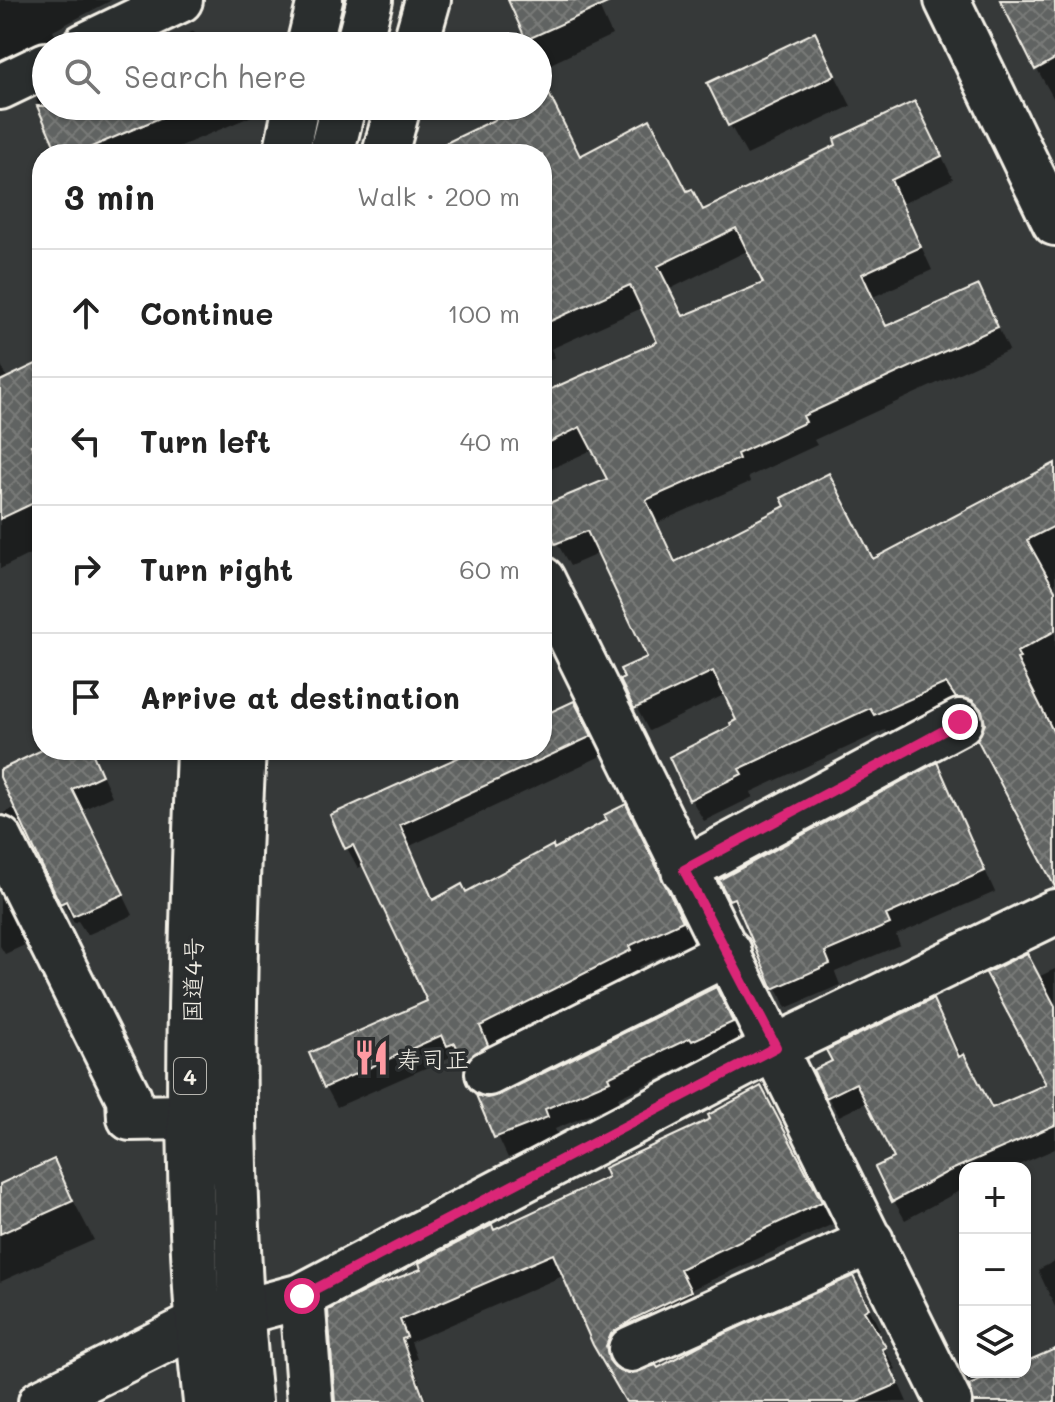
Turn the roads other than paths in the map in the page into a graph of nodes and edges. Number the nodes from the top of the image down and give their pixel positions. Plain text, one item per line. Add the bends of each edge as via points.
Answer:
1 (180, 0) edge
2 (320, 0) edge
3 (370, 0) edge
4 (428, 0) edge
5 (947, 0) edge
6 (113, 32) edge
7 (312, 32) edge
8 (362, 32) edge
9 (419, 32) edge
10 (32, 72) edge
11 (0, 87) edge
12 (293, 120) edge
13 (340, 120) edge
14 (394, 120) edge
15 (288, 144) edge
16 (334, 144) edge
17 (388, 144) edge
18 (1055, 223) edge
19 (552, 599) edge
20 (960, 722) dead end
21 (199, 760) edge
22 (242, 760) edge
23 (0, 839) edge
24 (684, 870) junction
25 (1055, 912) edge
26 (729, 952) junction
27 (776, 1047) junction
28 (488, 1073) dead end
29 (189, 1117) junction
30 (871, 1241) junction
31 (302, 1296) junction
32 (240, 1313) junction
33 (197, 1324) junction
34 (631, 1349) dead end
35 (41, 1402) edge
36 (206, 1402) edge
37 (249, 1402) edge
38 (310, 1402) edge
39 (949, 1402) edge

1 - 6 main road
2 - 7 main road
3 - 8 main road
4 - 9 main road
5 - 18 main road
10 - 11 main road
12 - 15 main road
13 - 16 main road
14 - 17 main road
19 - 24 main road
20 - 24 main road
21 - 29 main road, 国道4号 / 4
22 - 32 main road, 国道4号 / 4 via 234,1121
23 - 29 main road via 129,1098 130,1118
24 - 26 main road
25 - 27 main road
26 - 27 main road
26 - 28 main road
27 - 30 main road
27 - 31 main road
29 - 33 main road, 国道4号 / 4
30 - 34 main road
30 - 39 main road
31 - 32 main road
31 - 38 main road
32 - 33 main road
32 - 37 main road, 国道4号 / 4
33 - 35 main road
33 - 36 main road, 国道4号 / 4

